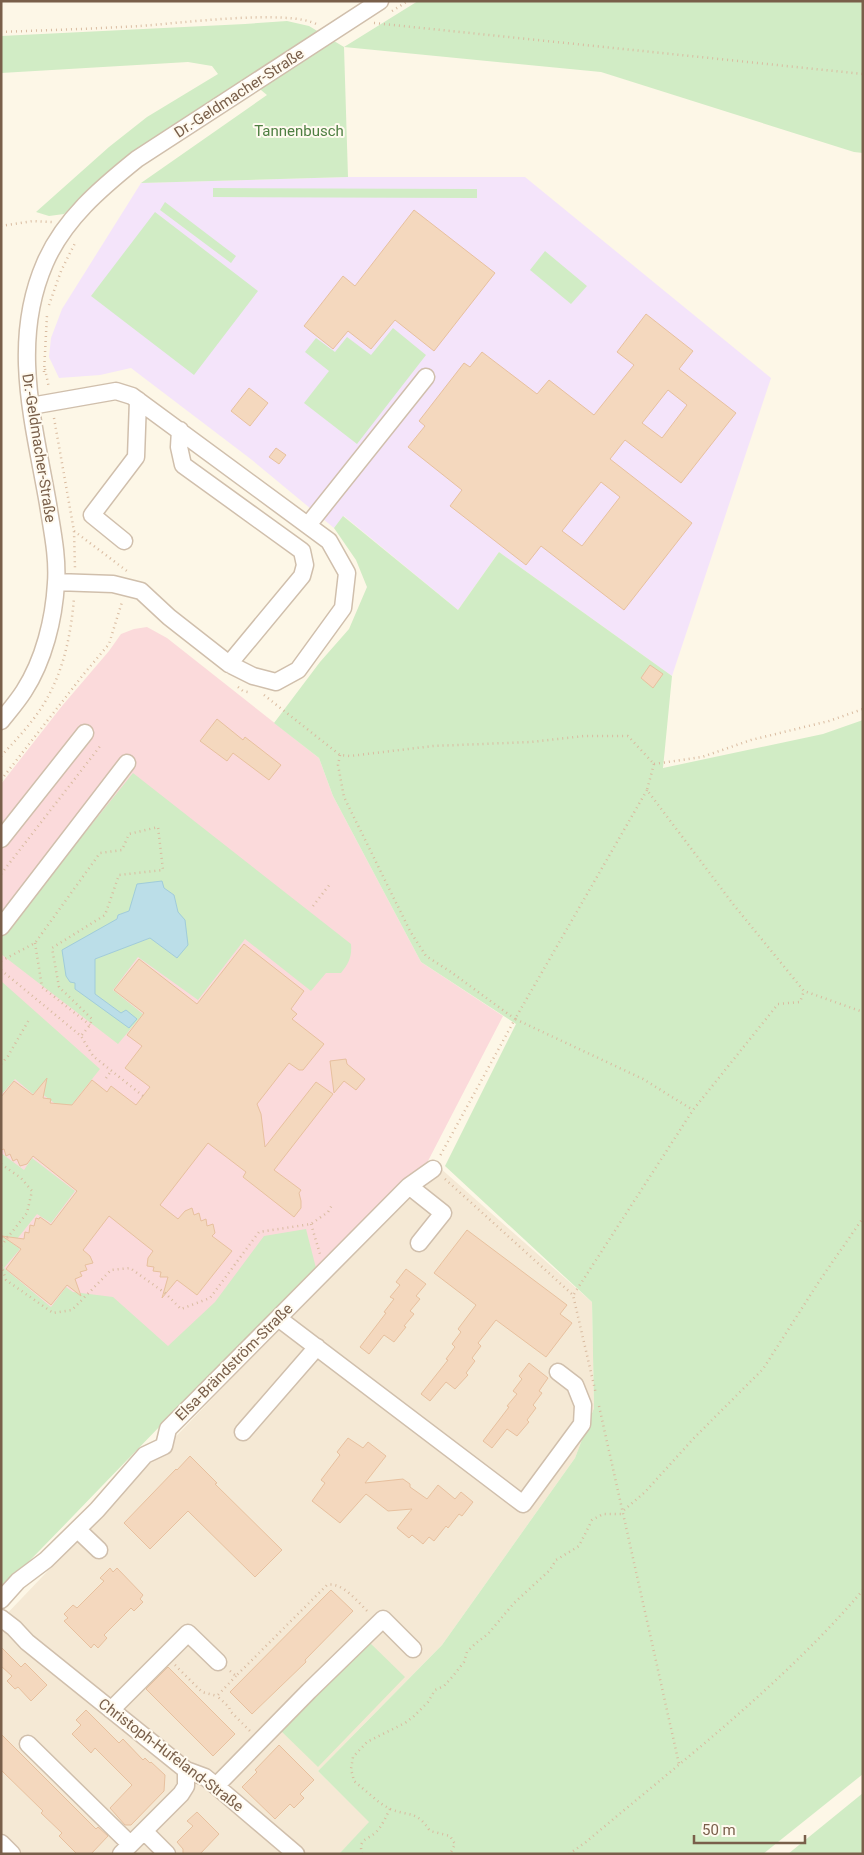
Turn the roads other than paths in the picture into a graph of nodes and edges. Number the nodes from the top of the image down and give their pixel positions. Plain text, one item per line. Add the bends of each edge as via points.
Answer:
1 (384, 8) edge
2 (426, 377) dead end
3 (138, 400) junction
4 (31, 406) junction
5 (180, 430) junction
6 (308, 525) junction
7 (124, 541) dead end
8 (56, 582) junction
9 (229, 664) junction
10 (1, 721) edge
11 (86, 733) dead end
12 (127, 763) dead end
13 (1, 839) edge
14 (1, 927) edge
15 (433, 1169) road end
16 (409, 1186) junction
17 (419, 1243) dead end
18 (278, 1318) junction
19 (317, 1348) junction
20 (558, 1372) dead end
21 (243, 1432) dead end
22 (78, 1530) junction
23 (99, 1550) dead end
24 (1, 1600) edge
25 (1, 1618) edge
26 (413, 1649) dead end
27 (218, 1662) road end
28 (111, 1710) junction
29 (28, 1744) dead end
30 (186, 1770) junction
31 (216, 1786) junction
32 (144, 1831) junction
33 (1, 1843) edge
34 (126, 1849) edge
35 (12, 1854) edge
36 (167, 1854) edge
37 (296, 1854) edge

1 - 4 street, Dr.-Geldmacher-Straße via 331,34 137,159 100,189 69,223 45,262 32,299 26,332 26,371
2 - 6 street
3 - 4 street via 116,391
3 - 5 street
3 - 7 street via 136,457 92,515
4 - 8 street, Dr.-Geldmacher-Straße via 54,541
5 - 6 street
5 - 9 street via 183,465 302,552 305,565 302,576
6 - 9 street via 329,541 347,573 342,608 298,670 276,682 252,676
8 - 9 street via 113,584 141,591
8 - 10 street, Dr.-Geldmacher-Straße via 51,624 40,658 25,690
11 - 13 street
12 - 14 street
15 - 16 street, Elsa-Brändström-Straße
16 - 17 street via 443,1213
16 - 18 street, Elsa-Brändström-Straße
18 - 19 street
18 - 22 street, Elsa-Brändström-Straße via 168,1428 164,1446 145,1455
19 - 20 street via 524,1504 582,1424 583,1405 574,1385
19 - 21 street
22 - 23 street
22 - 24 street, Elsa-Brändström-Straße via 18,1581
25 - 28 street, Christoph-Hufeland-Straße
26 - 31 street via 383,1619
27 - 28 street via 188,1633
28 - 30 street, Christoph-Hufeland-Straße
29 - 34 street
30 - 31 street, Christoph-Hufeland-Straße
30 - 32 street via 186,1786 181,1794
31 - 37 street, Christoph-Hufeland-Straße
32 - 34 street
32 - 36 street
33 - 35 street

